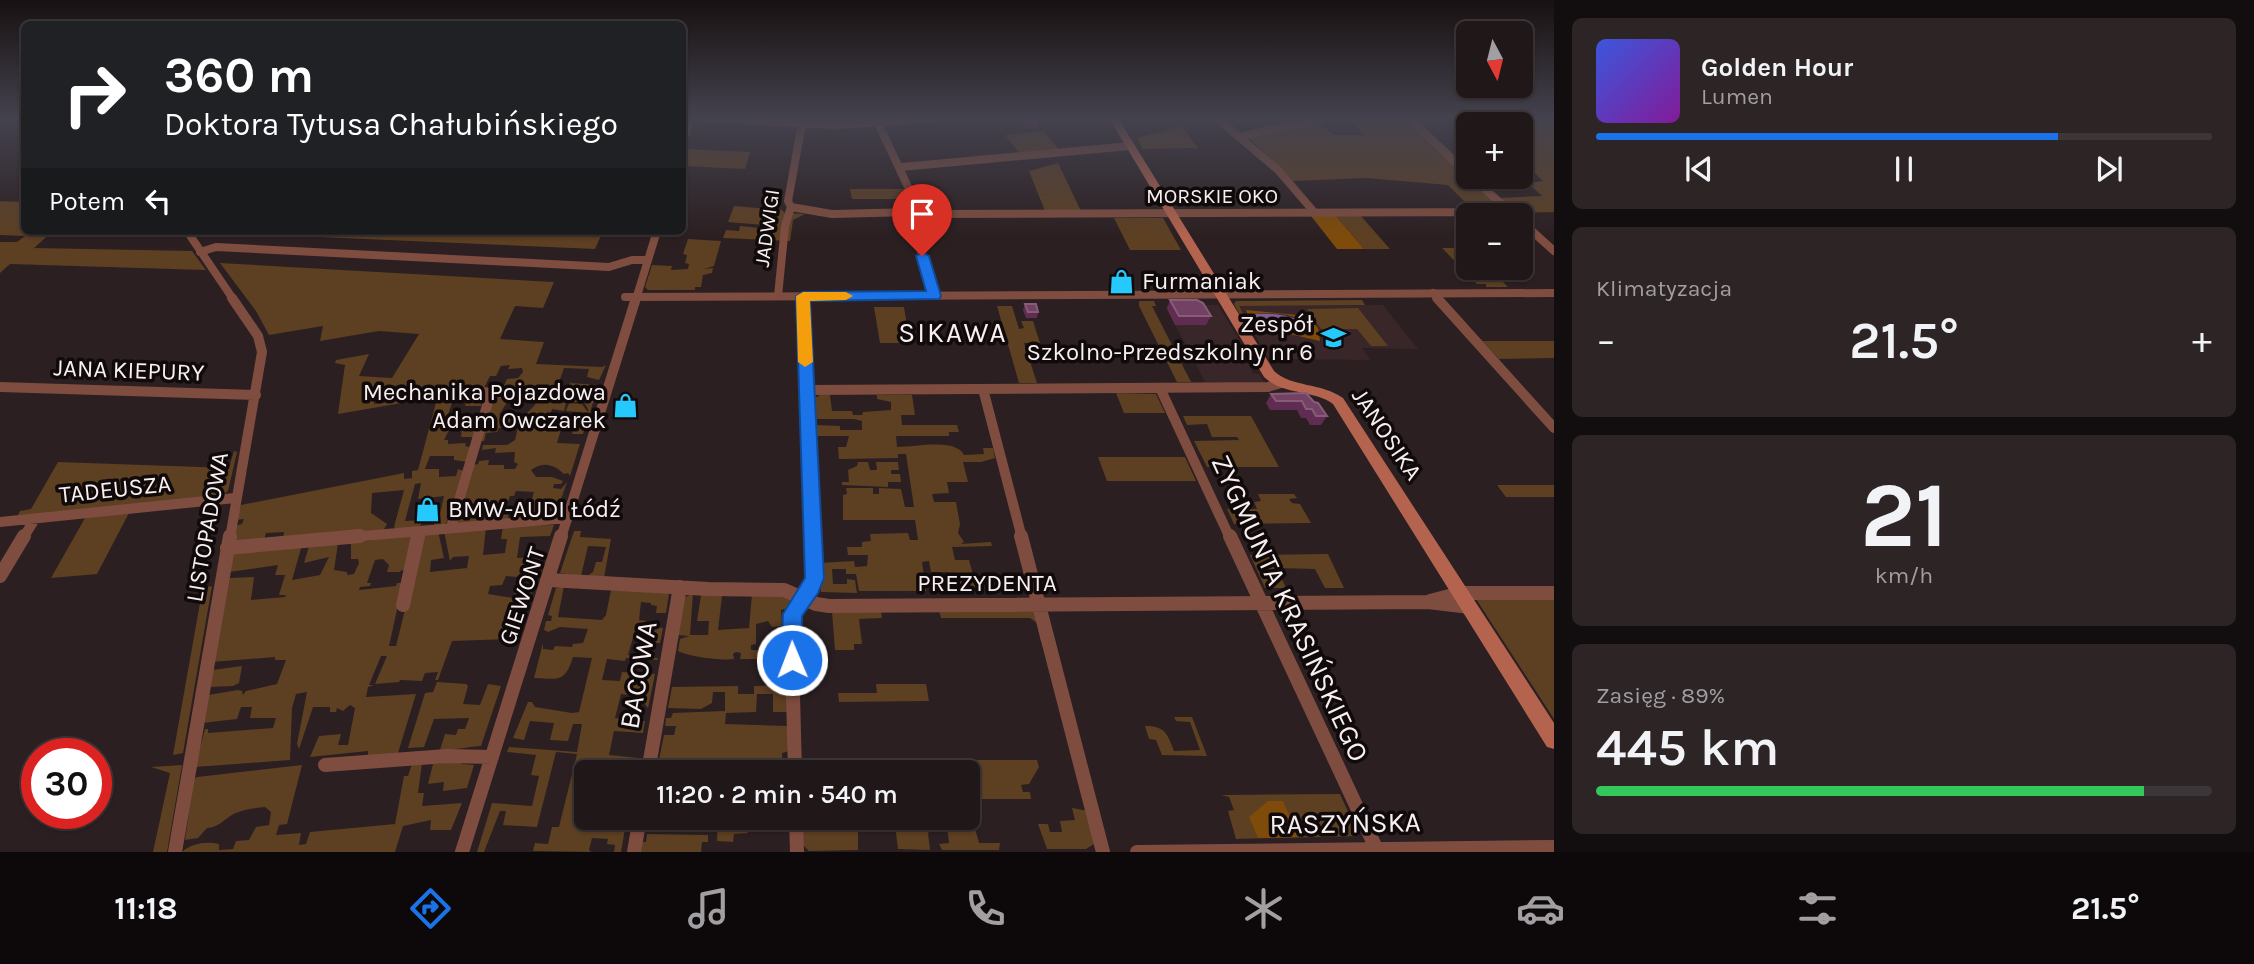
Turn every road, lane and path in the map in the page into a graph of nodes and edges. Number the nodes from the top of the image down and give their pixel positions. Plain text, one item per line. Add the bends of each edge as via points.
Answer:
1 (796, 158) edge
2 (897, 158) edge
3 (1002, 158) edge
4 (1137, 158) edge
5 (1264, 158) edge
6 (901, 167) junction
7 (1485, 189) edge
8 (1500, 203) edge
9 (791, 207) junction
10 (914, 213) junction
11 (1171, 213) junction
12 (1315, 213) junction
13 (1456, 214) edge
14 (1533, 232) edge
15 (189, 235) edge
16 (656, 235) edge
17 (1554, 251) edge
18 (200, 252) junction
19 (648, 260) junction
20 (1433, 293) junction
21 (1554, 293) edge
22 (1220, 295) junction
23 (778, 296) junction
24 (803, 296) junction
25 (934, 296) junction
26 (631, 297) junction
27 (1281, 383) junction
28 (0, 387) edge
29 (1160, 388) junction
30 (983, 389) junction
31 (439, 390) dead end
32 (807, 390) junction
33 (491, 392) junction
34 (256, 395) junction
35 (605, 398) junction
36 (1554, 428) edge
37 (235, 498) junction
38 (568, 518) junction
39 (35, 519) junction
40 (0, 522) edge
41 (451, 527) junction
42 (419, 531) junction
43 (226, 548) junction
44 (0, 576) edge
45 (549, 580) junction
46 (680, 587) junction
47 (1554, 593) edge
48 (803, 598) junction
49 (1465, 600) junction
50 (403, 605) dead end
51 (1262, 605) junction
52 (1041, 606) junction
53 (1554, 740) edge
54 (492, 757) junction
55 (650, 760) edge
56 (795, 760) edge
57 (325, 765) dead end
58 (638, 830) edge
59 (796, 830) edge
60 (1554, 847) edge
61 (1376, 848) junction
62 (175, 852) edge
63 (462, 852) edge
64 (634, 852) edge
65 (797, 852) edge
66 (1103, 852) edge
67 (1137, 852) edge
68 (1171, 852) edge

1 - 9 street, JADWIGI via 788,201
2 - 6 street
3 - 6 street
4 - 11 street
5 - 12 street
6 - 10 street
7 - 8 street
9 - 10 street, MORSKIE OKO via 801,211
9 - 23 street, JADWIGI
10 - 11 street, MORSKIE OKO
10 - 25 street
11 - 12 street, MORSKIE OKO
11 - 22 street
12 - 13 street, MORSKIE OKO
14 - 17 street
15 - 18 street, LISTOPADOWA
16 - 19 street, GIEWONT
18 - 19 street via 216,247 609,267
18 - 34 street, LISTOPADOWA via 260,340
19 - 26 street, GIEWONT
20 - 21 street
20 - 22 street
20 - 36 street
22 - 25 street
22 - 27 street via 1269,374
23 - 24 street
23 - 26 street
24 - 25 street
24 - 32 street
26 - 35 street, GIEWONT
27 - 29 street
27 - 49 street, JANOSIKA via 1316,388 1338,401
28 - 34 street, JANA KIEPURY
29 - 30 street
29 - 51 street, ZYGMUNTA KRASIŃSKIEGO
30 - 32 street
30 - 52 street
31 - 33 street
32 - 48 street via 814,578
33 - 35 street
33 - 41 street
34 - 37 street, LISTOPADOWA
35 - 38 street, GIEWONT
37 - 39 street, TADEUSZA
37 - 43 street, LISTOPADOWA
38 - 41 street
38 - 45 street, GIEWONT
39 - 40 street, TADEUSZA
39 - 44 street
41 - 42 street
42 - 43 street
42 - 50 street
43 - 62 street, LISTOPADOWA
45 - 46 street, PREZYDENTA
45 - 54 street, GIEWONT
46 - 48 street, PREZYDENTA via 784,590
46 - 55 street, BACOWA
47 - 49 street, PREZYDENTA
48 - 52 street, PREZYDENTA via 829,606
48 - 56 street via 792,614 791,625
49 - 51 street, PREZYDENTA
49 - 53 street, JANOSIKA
51 - 52 street, PREZYDENTA
51 - 61 street, ZYGMUNTA KRASIŃSKIEGO
52 - 66 street
54 - 57 street
54 - 63 street, GIEWONT
58 - 64 street
59 - 65 street
60 - 61 street, RASZYŃSKA
61 - 68 street, RASZYŃSKA
67 - 68 street, RASZYŃSKA

